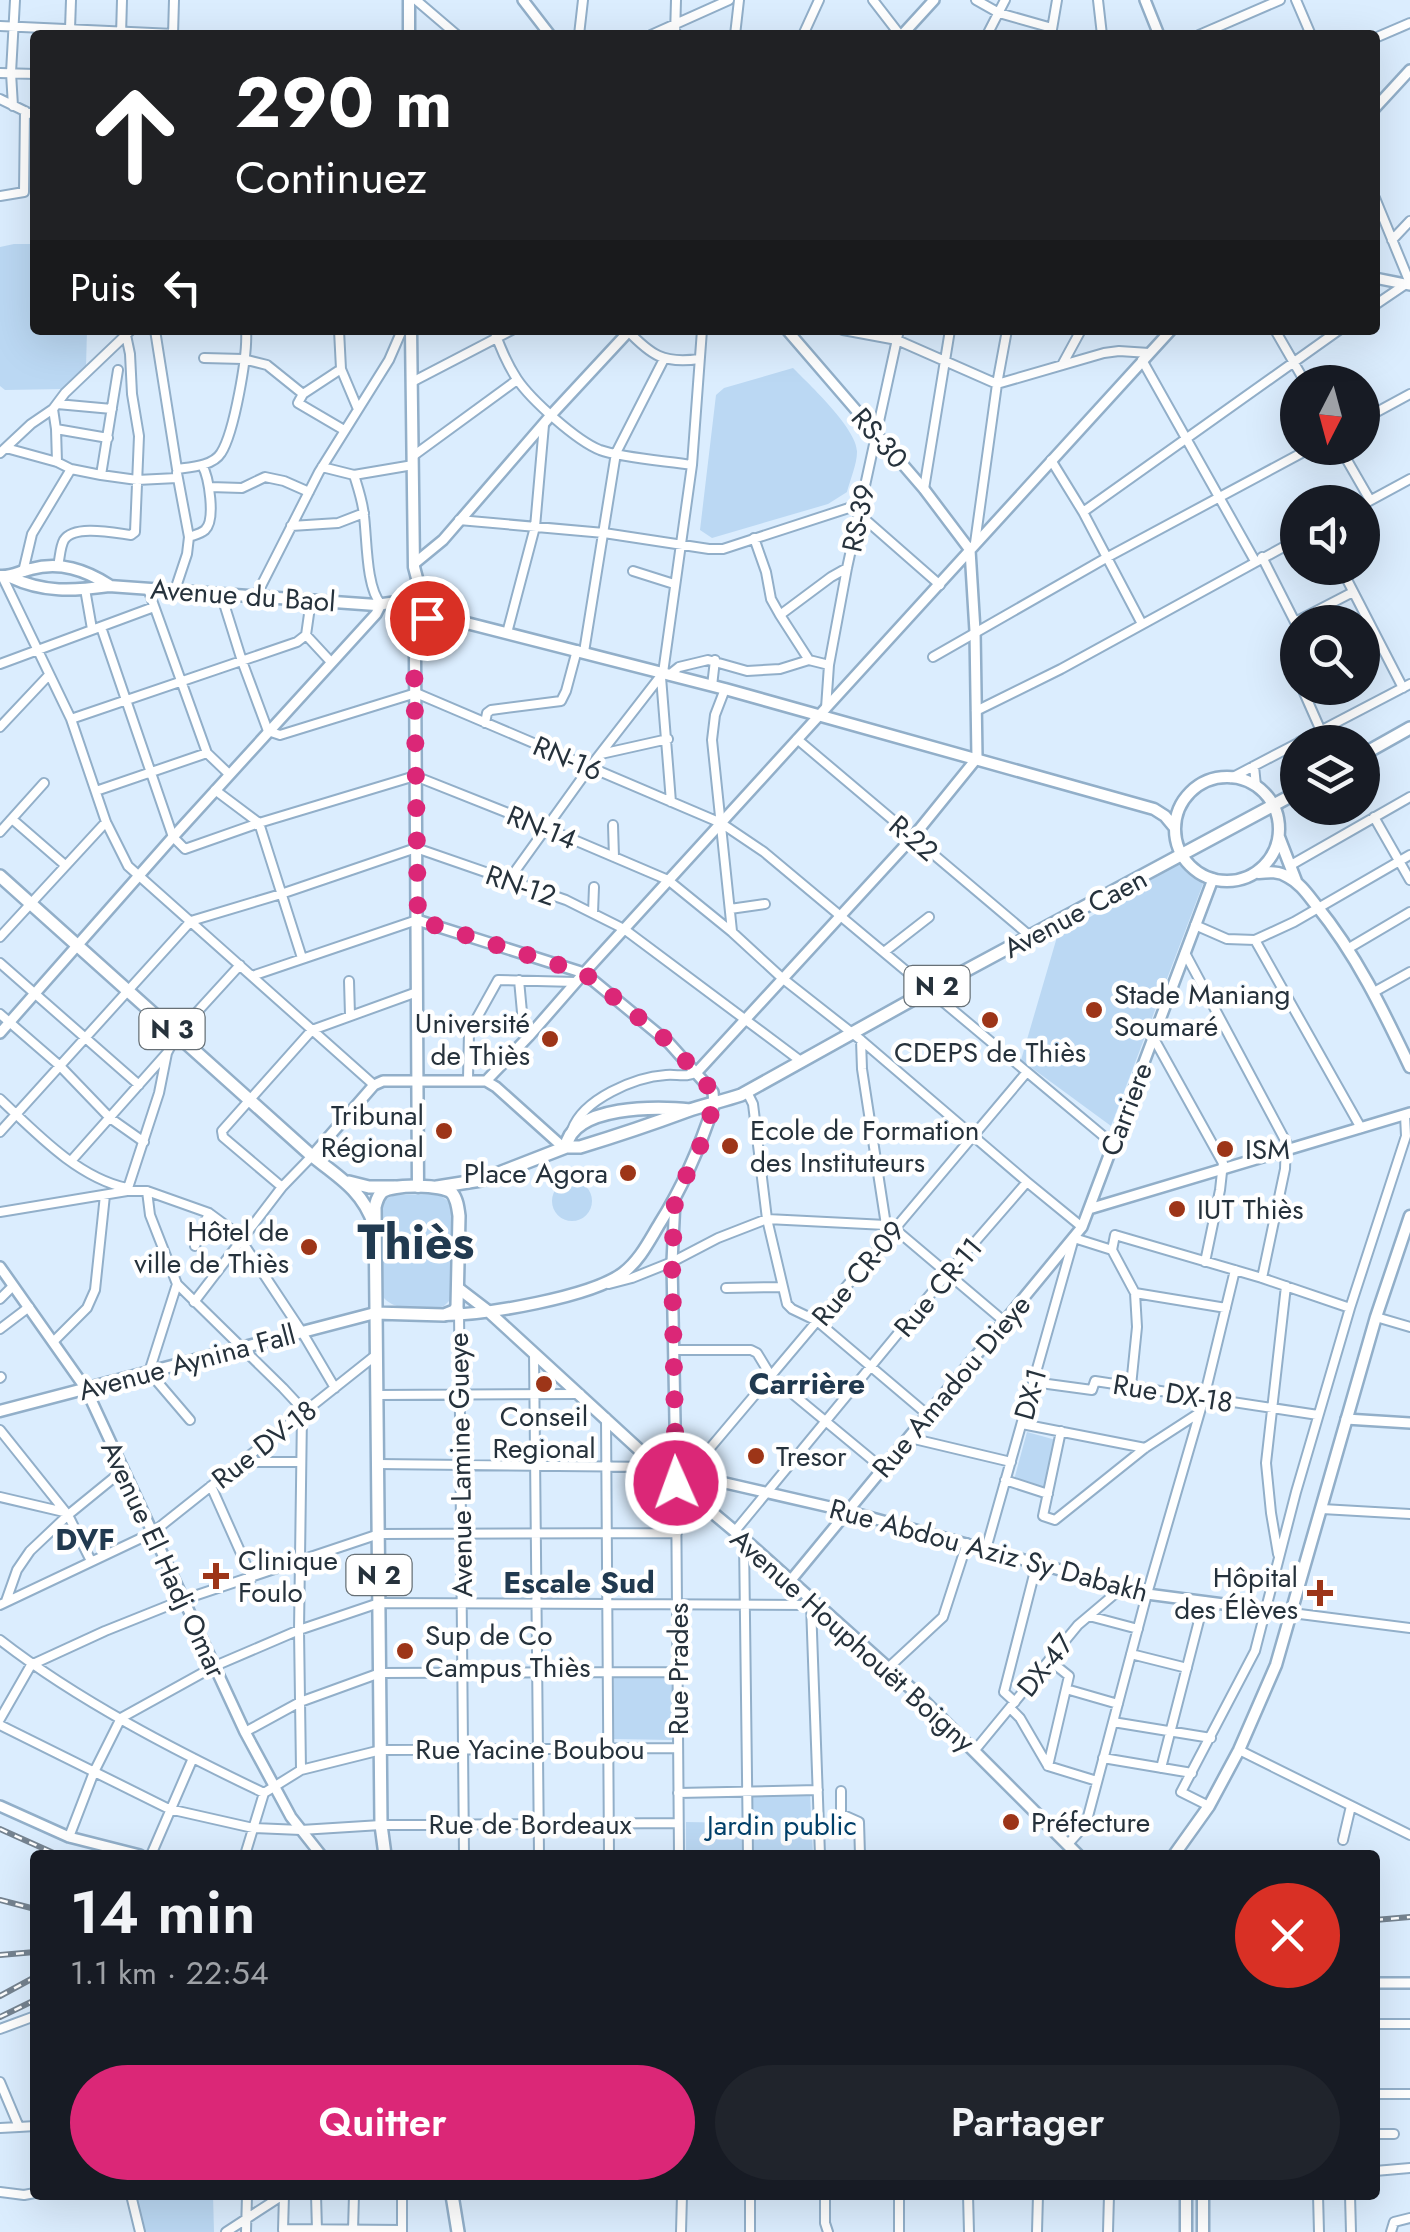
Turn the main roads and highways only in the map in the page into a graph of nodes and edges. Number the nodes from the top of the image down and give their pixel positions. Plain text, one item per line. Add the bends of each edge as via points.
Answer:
1 (412, 0) edge
2 (409, 30) edge
3 (412, 335) edge
4 (415, 565) junction
5 (4, 576) edge
6 (110, 586) junction
7 (405, 600) junction
8 (424, 603) junction
9 (379, 606) junction
10 (443, 616) junction
11 (403, 619) junction
12 (422, 621) junction
13 (414, 654) junction
14 (1410, 728) edge
15 (1380, 745) edge
16 (1280, 802) edge
17 (1183, 803) junction
18 (1274, 806) junction
19 (1154, 809) junction
20 (1175, 828) junction
21 (1279, 837) junction
22 (1183, 856) junction
23 (1256, 873) junction
24 (0, 876) edge
25 (1297, 882) junction
26 (1410, 1067) edge
27 (714, 1104) junction
28 (690, 1110) junction
29 (565, 1147) junction
30 (481, 1180) junction
31 (345, 1182) junction
32 (398, 1187) junction
33 (418, 1187) junction
34 (437, 1187) junction
35 (459, 1216) junction
36 (1410, 1216) edge
37 (375, 1229) junction
38 (458, 1302) junction
39 (488, 1311) junction
40 (374, 1314) junction
41 (0, 1411) edge
42 (381, 1831) junction
43 (377, 1850) edge
44 (383, 1850) edge
45 (1073, 1850) edge
46 (1178, 1850) edge
47 (451, 2200) edge
48 (453, 2200) edge
49 (1186, 2200) edge
50 (1203, 2200) edge
51 (446, 2232) edge
52 (458, 2232) edge
53 (1186, 2232) edge
54 (1203, 2232) edge

1 - 2 main road
3 - 4 main road
4 - 7 main road
4 - 8 main road
5 - 6 main road, Avenue du Baol via 48,590
5 - 6 main road, Avenue du Baol via 58,566
6 - 9 main road, Avenue du Baol
7 - 8 main road
7 - 9 main road
7 - 11 main road
8 - 10 main road
8 - 12 main road
9 - 11 main road
10 - 12 main road
10 - 19 main road via 823,711
11 - 12 main road
11 - 13 main road
12 - 13 main road
13 - 33 main road
14 - 15 main road
16 - 18 main road, Avenue Caen / N 2
17 - 18 main road via 1208,781 1231,778 1256,786
17 - 19 main road
17 - 20 main road
18 - 21 main road
18 - 22 main road, Avenue Caen / N 2
19 - 20 main road
20 - 22 main road
21 - 23 main road
21 - 25 main road
22 - 23 main road via 1213,879
22 - 27 main road, Avenue Caen / N 2 via 930,990 856,1037
23 - 25 main road via 1276,872
24 - 31 main road, N 3
25 - 26 main road via 1349,948
27 - 28 main road, Avenue Caen / N 2
27 - 39 main road via 675,1200 633,1264 600,1286
28 - 29 main road, Avenue Caen / N 2 via 580,1148
28 - 29 main road, Avenue Caen / N 2 via 606,1113 571,1133
29 - 30 main road, Avenue Caen / N 2
30 - 34 main road, N 2
30 - 35 main road via 464,1198
31 - 32 main road
31 - 37 main road, N 3 via 363,1199
32 - 33 main road
32 - 37 main road via 376,1201
33 - 34 main road
34 - 35 main road via 454,1195
35 - 38 main road
36 - 46 main road via 1276,1665 1239,1750
37 - 40 main road
38 - 39 main road, Avenue Houphouët Boigny
38 - 39 main road
38 - 40 main road via 444,1315
39 - 45 main road, Avenue Houphouët Boigny via 888,1668
40 - 41 main road, Avenue Aynina Fall
40 - 42 main road, N 2
42 - 43 main road, N 2
42 - 44 main road, N 2
47 - 51 main road
48 - 52 main road
49 - 53 main road
50 - 54 main road

